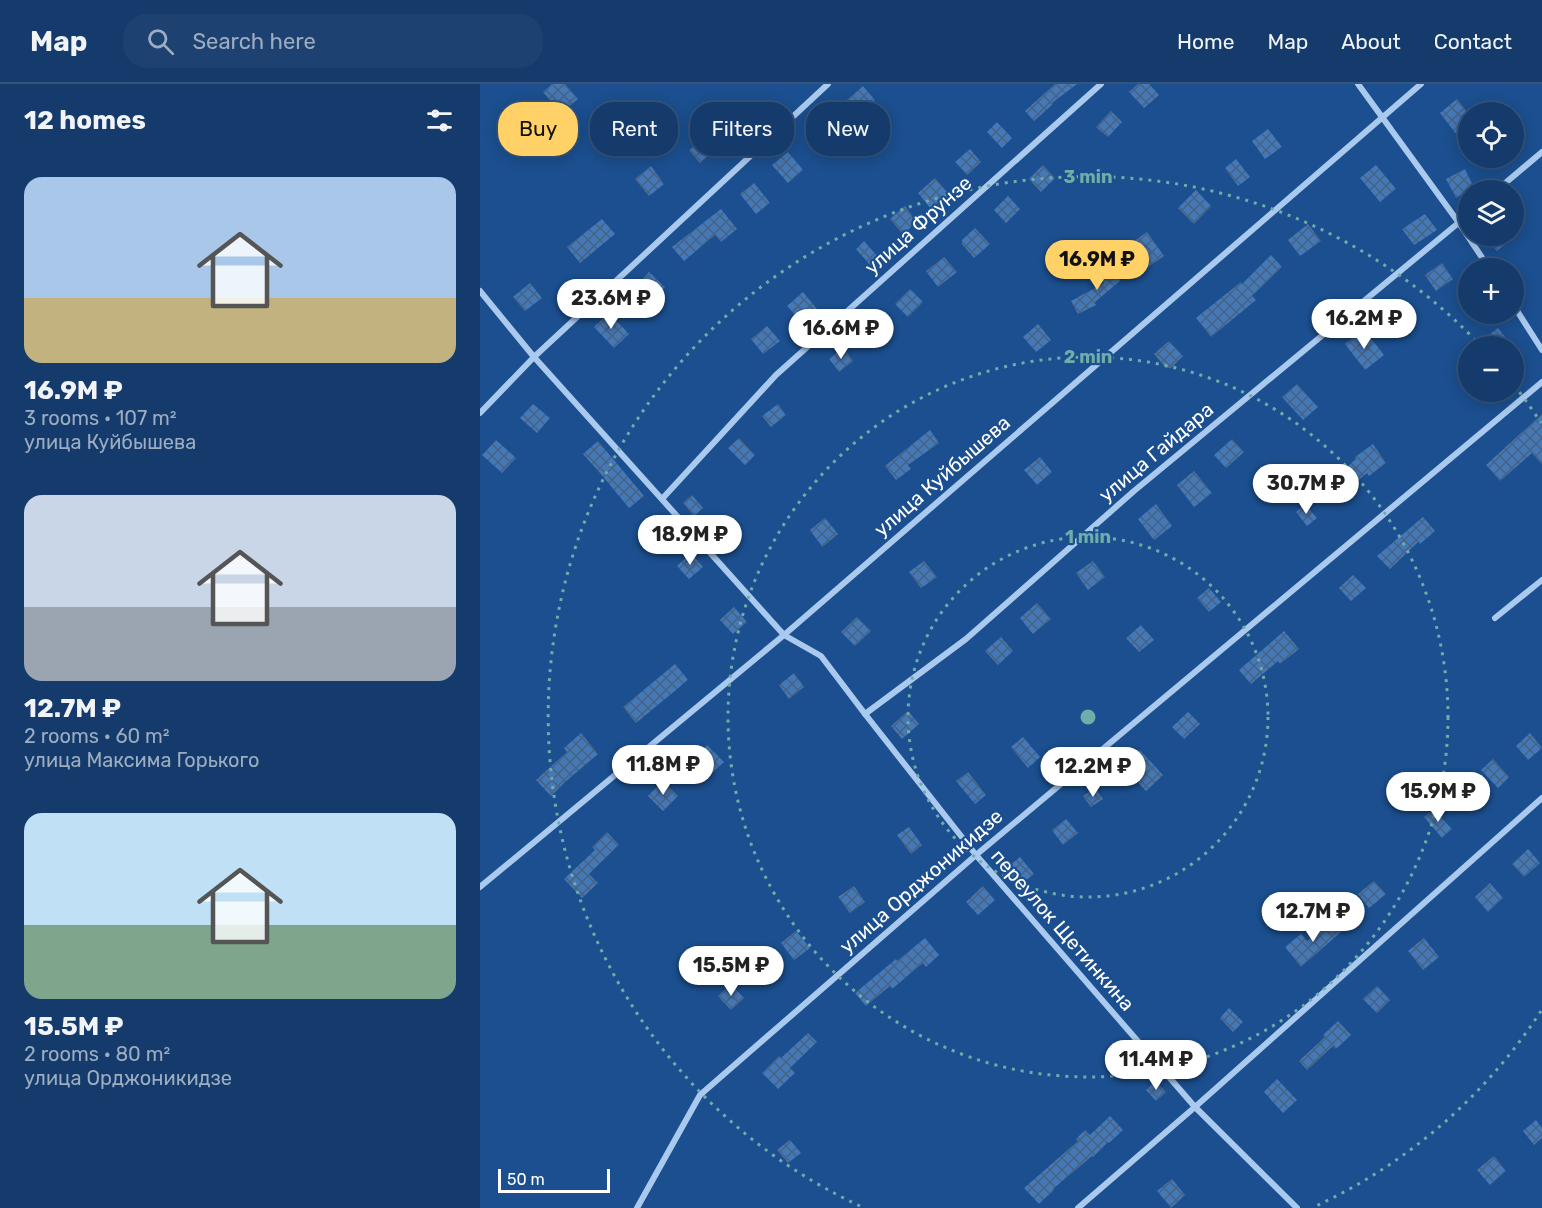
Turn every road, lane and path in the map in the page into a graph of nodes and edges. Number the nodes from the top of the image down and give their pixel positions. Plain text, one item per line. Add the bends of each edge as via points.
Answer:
1 (828, 84) edge
2 (1101, 84) edge
3 (1358, 84) edge
4 (1422, 84) edge
5 (1381, 118) junction
6 (1542, 152) edge
7 (1509, 180) edge
8 (1458, 223) edge
9 (1458, 225) edge
10 (480, 291) edge
11 (1524, 322) edge
12 (1542, 350) edge
13 (534, 357) junction
14 (1542, 381) edge
15 (480, 413) edge
16 (662, 499) junction
17 (1542, 580) edge
18 (1495, 618) dead end
19 (784, 635) junction
20 (864, 714) junction
21 (1542, 798) edge
22 (975, 855) junction
23 (480, 888) edge
24 (1195, 1107) junction
25 (637, 1208) edge
26 (1078, 1208) edge
27 (1297, 1208) edge

1 - 13 street
2 - 16 street, улица Фрунзе via 776,375
3 - 5 street
4 - 5 street, улица Куйбышева
5 - 8 street
5 - 19 street, улица Куйбышева
6 - 7 street
9 - 20 street, улица Гайдара via 1134,490 966,639
10 - 13 street, переулок Щетинкина
11 - 12 street
13 - 15 street
13 - 16 street, переулок Щетинкина
14 - 22 street, улица Орджоникидзе
16 - 19 street, переулок Щетинкина
17 - 18 street
19 - 20 street, переулок Щетинкина via 821,656
19 - 23 street, улица Куйбышева
20 - 22 street, переулок Щетинкина
21 - 24 street
22 - 24 street, переулок Щетинкина
22 - 25 street, улица Орджоникидзе via 700,1095
24 - 26 street
24 - 27 street, переулок Щетинкина

